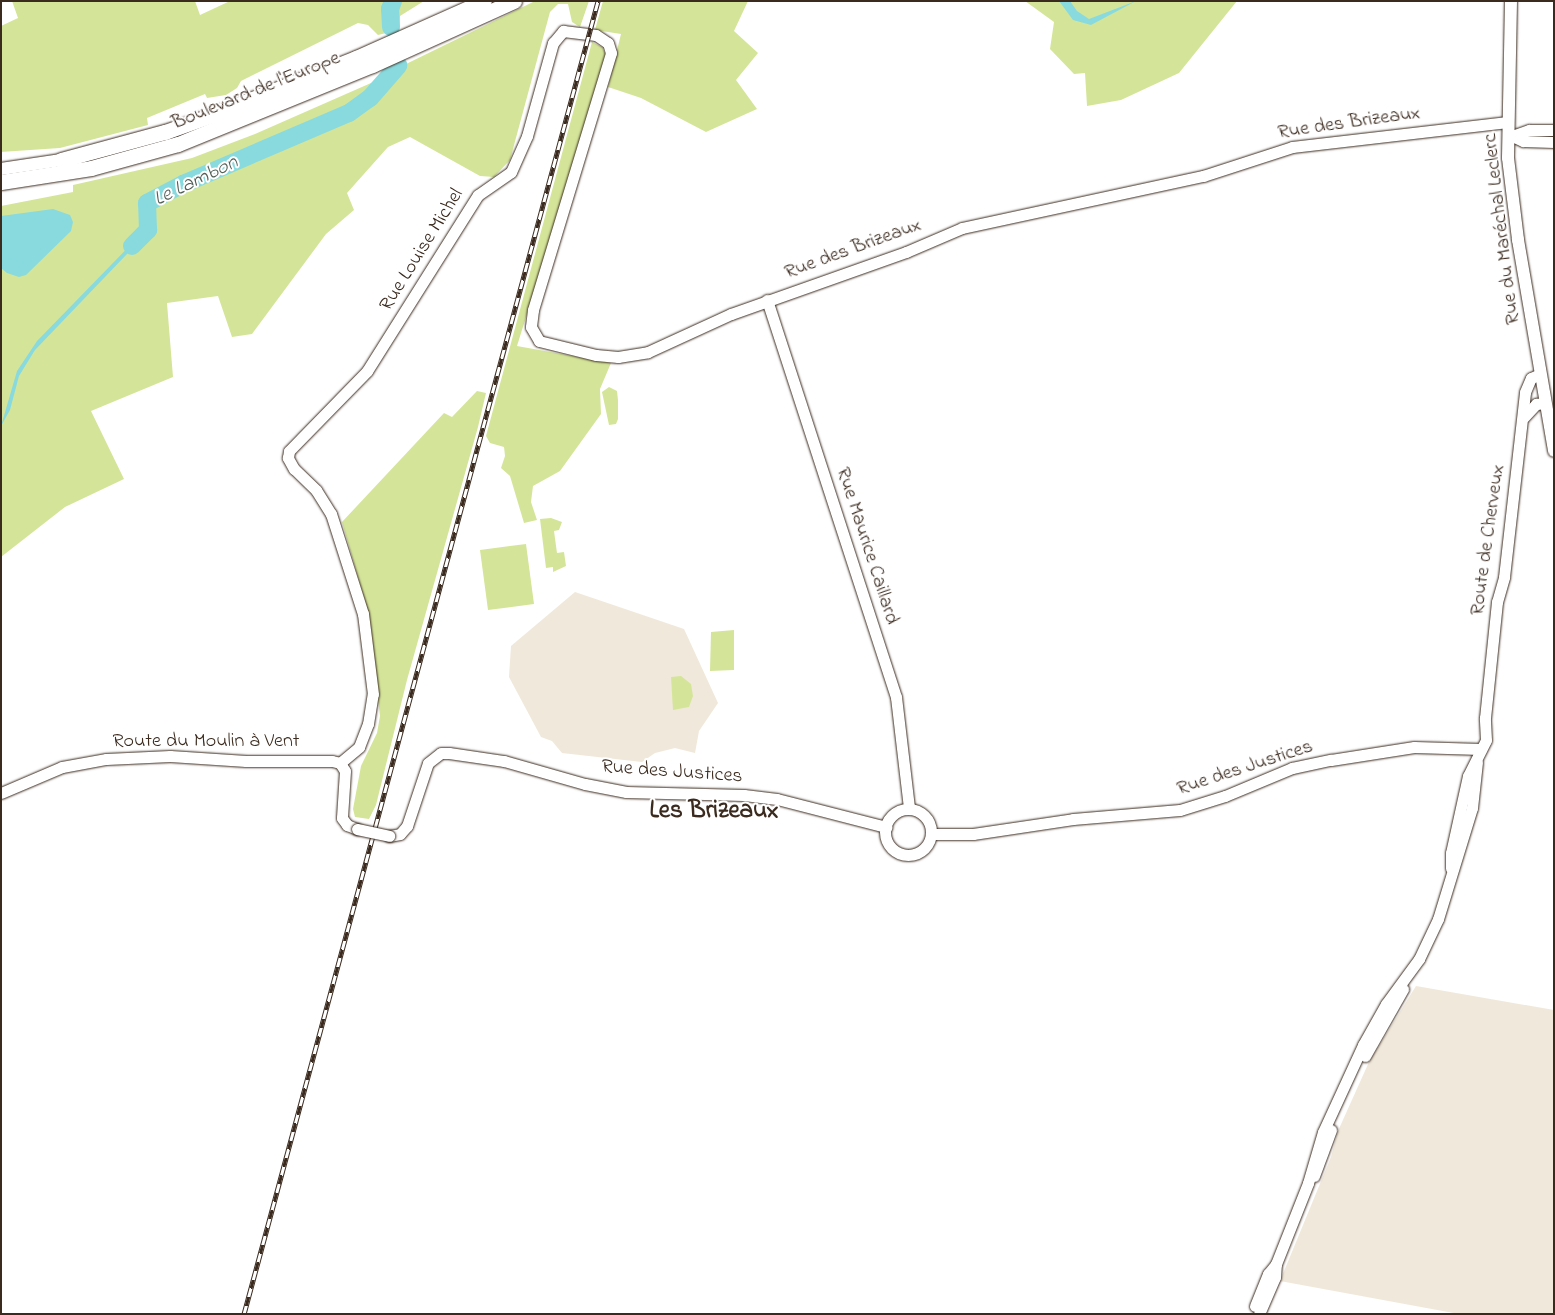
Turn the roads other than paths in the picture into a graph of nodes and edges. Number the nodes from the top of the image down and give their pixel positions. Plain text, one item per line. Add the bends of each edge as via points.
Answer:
1 (484, 1) edge
2 (514, 1) edge
3 (1511, 1) edge
4 (596, 35) joint
5 (1554, 130) edge
6 (1510, 131) junction
7 (1554, 142) edge
8 (61, 160) joint
9 (1, 167) edge
10 (1, 182) edge
11 (767, 300) junction
12 (1540, 374) junction
13 (1545, 403) junction
14 (1524, 417) junction
15 (1554, 451) edge
16 (1481, 749) junction
17 (340, 763) junction
18 (1, 793) edge
19 (909, 808) junction
20 (886, 828) junction
21 (932, 834) junction
22 (1276, 1264) junction
23 (1252, 1314) edge
24 (1259, 1314) edge

1 - 8 highway, Boulevard de l'Europe via 356,58 212,115 165,132
2 - 10 highway, Boulevard de l'Europe via 372,65 178,144 91,168
3 - 6 main road, Rue du Maréchal Leclerc
4 - 11 street, Rue des Brizeaux via 610,47 610,59 533,310 534,334 538,341 596,355 634,355
4 - 17 street, Rue Louise Michel via 568,29 558,33 523,150 511,172 478,195 367,371 289,451 288,458 294,469 316,490 331,514 363,614 373,694 368,724 359,746
5 - 6 street, Rue des Brizeaux
6 - 7 street via 1523,141
6 - 11 street, Rue des Brizeaux via 1292,147 1203,176 962,228 906,252
6 - 12 main road, Rue du Maréchal Leclerc via 1518,240
8 - 9 main road, Boulevard de l'Europe
11 - 19 street, Rue Maurice Caillard via 896,697
12 - 13 main road, Rue du Maréchal Leclerc
12 - 14 street, Route de Cherveux via 1528,383
13 - 14 street via 1536,404
13 - 15 main road, Rue du Maréchal Leclerc
14 - 16 street, Route de Cherveux via 1485,718 1477,741
16 - 21 street, Rue des Justices via 1414,747 1292,768 1225,796 1180,810 1073,819 973,834
16 - 22 street, Route de Cherveux via 1468,776 1451,852 1451,873 1432,936 1376,1020 1333,1116 1321,1163 1308,1183
17 - 18 street, Route du Moulin à Vent via 170,756 106,759 62,767
17 - 20 street, Rue des Justices, bridge via 346,780 342,818 348,825 389,836 400,834 407,826 428,763 441,754 449,753 504,761 626,792 777,799
19 - 20 street via 897,812
19 - 21 street via 928,820
20 - 21 street via 891,848 904,855 919,853 930,842
22 - 23 street, Route de Cherveux via 1268,1274
22 - 24 street, Route de Cherveux via 1275,1277

